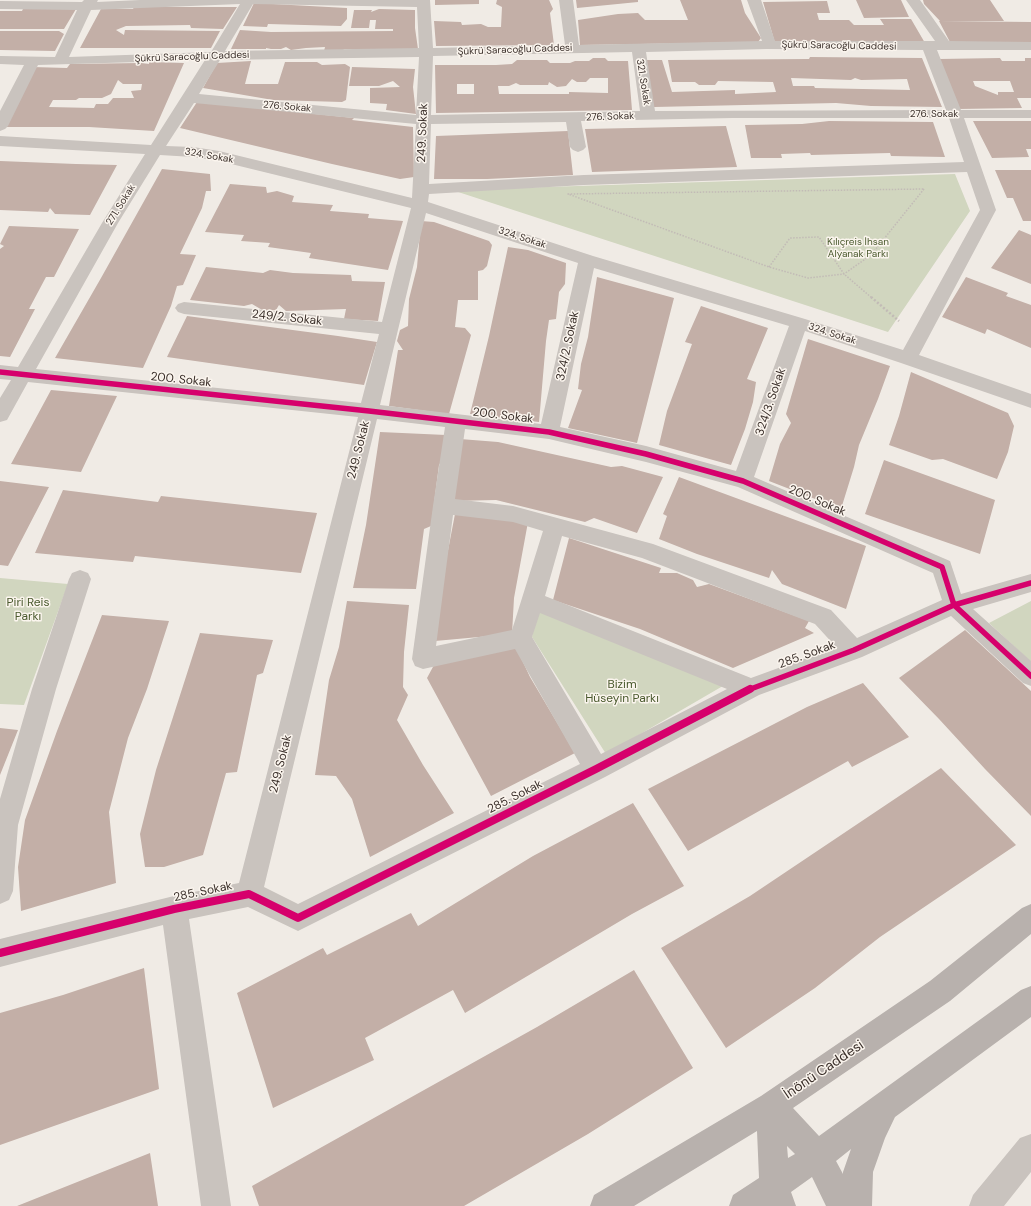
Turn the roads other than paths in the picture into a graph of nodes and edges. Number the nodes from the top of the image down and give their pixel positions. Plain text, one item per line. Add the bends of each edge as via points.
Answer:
1 (249, 0) edge
2 (566, 0) edge
3 (754, 0) edge
4 (913, 0) edge
5 (423, 1) edge
6 (89, 3) edge
7 (0, 5) edge
8 (770, 45) junction
9 (945, 46) junction
10 (1031, 46) edge
11 (929, 47) junction
12 (572, 48) junction
13 (638, 48) junction
14 (426, 53) junction
15 (215, 55) junction
16 (0, 60) edge
17 (60, 61) junction
18 (33, 62) junction
19 (190, 98) junction
20 (955, 114) junction
21 (1031, 114) edge
22 (648, 115) junction
23 (573, 118) junction
24 (424, 120) junction
25 (0, 126) edge
26 (0, 141) edge
27 (156, 148) junction
28 (972, 167) junction
29 (584, 180) junction
30 (420, 197) junction
31 (587, 260) junction
32 (184, 308) dead end
33 (799, 323) junction
34 (389, 329) junction
35 (908, 358) junction
36 (0, 372) edge
37 (23, 374) junction
38 (1031, 401) edge
39 (369, 411) junction
40 (0, 414) edge
41 (456, 421) junction
42 (549, 432) junction
43 (743, 481) junction
44 (444, 506) junction
45 (556, 526) junction
46 (80, 579) dead end
47 (1031, 583) edge
48 (533, 601) junction
49 (954, 606) junction
50 (521, 638) junction
51 (854, 650) junction
52 (1031, 676) edge
53 (751, 688) junction
54 (596, 769) junction
55 (0, 891) edge
56 (249, 894) junction
57 (174, 909) junction
58 (1031, 917) edge
59 (0, 953) edge
60 (1031, 1000) edge
61 (886, 1105) junction
62 (771, 1106) junction
63 (1031, 1149) edge
64 (817, 1156) junction
65 (778, 1196) edge
66 (216, 1206) edge
67 (605, 1206) edge
68 (744, 1206) edge
69 (841, 1206) edge
70 (857, 1206) edge
71 (984, 1206) edge

1 - 5 street
1 - 6 street
1 - 15 street, 271. Sokak
2 - 12 street
3 - 8 street
4 - 9 street
5 - 14 street, 249. Sokak
6 - 7 street
6 - 17 street
8 - 11 street, Şükrü Saracoğlu Caddesi
8 - 13 street, Şükrü Saracoğlu Caddesi
9 - 10 street, Şükrü Saracoğlu Caddesi
9 - 11 street, Şükrü Saracoğlu Caddesi
11 - 20 street
12 - 13 street, Şükrü Saracoğlu Caddesi
12 - 14 street, Şükrü Saracoğlu Caddesi
13 - 22 street, 321. Sokak
14 - 15 street, Şükrü Saracoğlu Caddesi
14 - 24 street, 249. Sokak
15 - 17 street, Şükrü Saracoğlu Caddesi
15 - 19 street, 271. Sokak
16 - 18 street, Şükrü Saracoğlu Caddesi
17 - 18 street, Şükrü Saracoğlu Caddesi
18 - 25 street
19 - 24 street, 276. Sokak
19 - 27 street, 271. Sokak
20 - 21 street, 276. Sokak
20 - 22 street, 276. Sokak
20 - 28 street
22 - 23 street, 276. Sokak
23 - 24 street, 276. Sokak
23 - 29 street
24 - 30 street, 249. Sokak
26 - 27 street, 324. Sokak
27 - 30 street, 324. Sokak via 219,156
27 - 37 street, 271. Sokak
28 - 29 street
28 - 35 street via 988,210
29 - 30 street
30 - 31 street, 324. Sokak
30 - 34 street, 249. Sokak
31 - 33 street, 324. Sokak
31 - 42 street, 324/2. Sokak
32 - 34 street, 249/2. Sokak
33 - 35 street, 324. Sokak
33 - 43 street, 324/3. Sokak
34 - 39 street, 249. Sokak
35 - 38 street, 324. Sokak
36 - 37 street, 200. Sokak
37 - 39 street, 200. Sokak
37 - 40 street, 271. Sokak
39 - 41 street, 200. Sokak
39 - 56 street, 249. Sokak
41 - 42 street, 200. Sokak
41 - 44 street
42 - 43 street, 200. Sokak via 646,454
43 - 49 street, 200. Sokak via 942,567
44 - 45 street via 513,514
44 - 50 street via 423,659
45 - 48 street
45 - 51 street via 645,550 823,617
46 - 55 street via 44,689 5,825
47 - 49 street, 285. Sokak
48 - 50 street
48 - 53 street
49 - 51 street, 285. Sokak
49 - 52 street
50 - 54 street
51 - 53 street, 285. Sokak
53 - 54 street, 285. Sokak
54 - 56 street, 285. Sokak via 298,918
56 - 57 street, 285. Sokak
57 - 59 street, 285. Sokak
57 - 66 street
58 - 62 main road, İnönü Caddesi via 940,991
60 - 61 main road
61 - 64 main road
61 - 70 main road via 872,1132 858,1172
62 - 64 main road
62 - 65 main road
62 - 67 main road, İnönü Caddesi
63 - 71 street
64 - 65 main road
64 - 69 main road via 839,1197
65 - 68 main road

